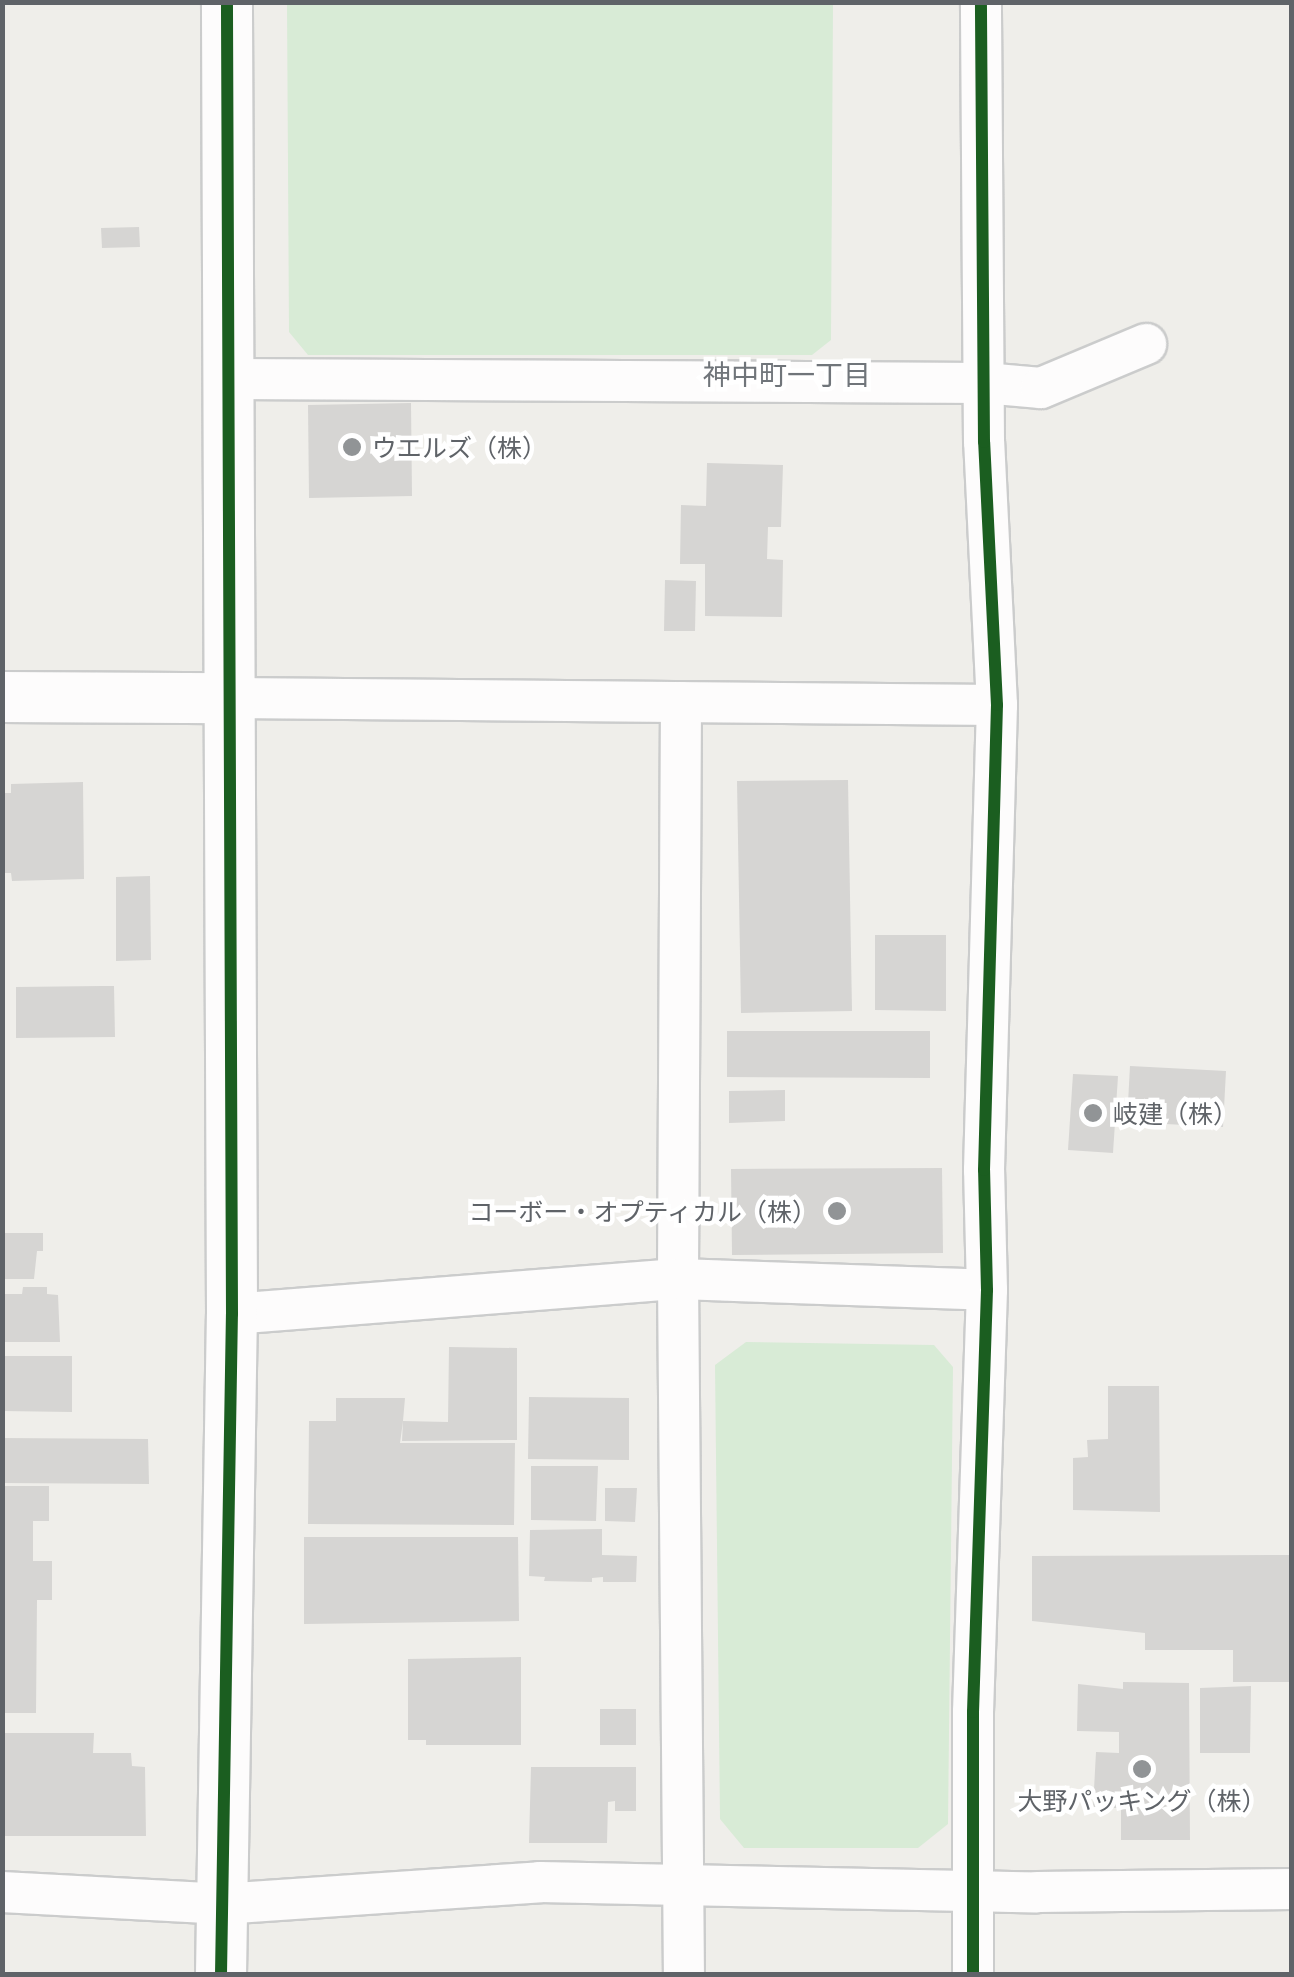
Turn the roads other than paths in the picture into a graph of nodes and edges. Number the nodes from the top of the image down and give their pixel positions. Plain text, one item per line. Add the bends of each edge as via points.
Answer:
1 (227, 2) edge
2 (981, 2) edge
3 (1146, 344) dead end
4 (231, 379) junction
5 (984, 384) junction
6 (2, 698) edge
7 (231, 698) junction
8 (681, 702) junction
9 (997, 705) junction
10 (678, 1279) junction
11 (988, 1290) junction
12 (232, 1314) junction
13 (684, 1886) junction
14 (1292, 1890) edge
15 (2, 1892) edge
16 (976, 1892) junction
17 (221, 1904) junction
18 (221, 1974) edge
19 (684, 1974) edge
20 (973, 1974) edge

1 - 4 street
2 - 5 street
3 - 5 street via 1041,388
4 - 5 street
4 - 7 street
5 - 9 street
6 - 7 street
7 - 8 street
7 - 12 street
8 - 9 street
8 - 10 street
9 - 11 street via 984,1170
10 - 11 street
10 - 12 street
10 - 13 street
11 - 16 street via 973,1712
12 - 17 street
13 - 16 street
13 - 17 street via 540,1882
13 - 19 street
14 - 16 street
15 - 17 street
16 - 20 street
17 - 18 street

